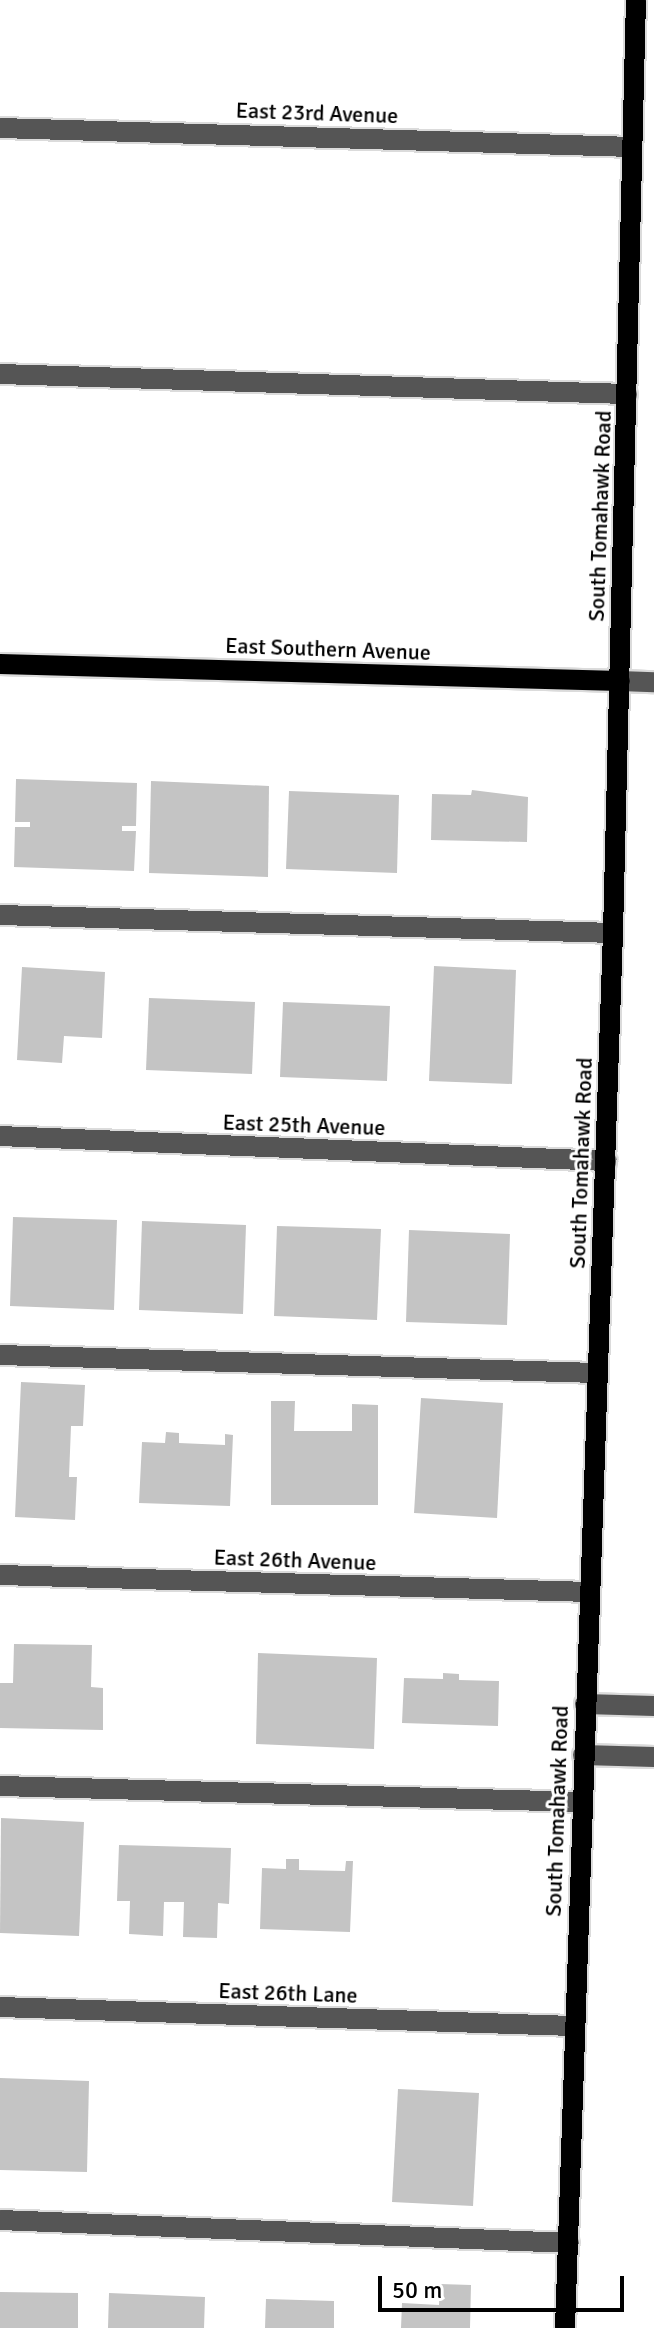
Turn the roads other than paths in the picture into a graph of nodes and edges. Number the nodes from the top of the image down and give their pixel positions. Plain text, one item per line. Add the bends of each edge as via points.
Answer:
1 (636, 0) edge
2 (0, 128) edge
3 (632, 147) junction
4 (0, 374) edge
5 (627, 394) junction
6 (0, 664) edge
7 (620, 681) junction
8 (654, 682) edge
9 (0, 915) edge
10 (613, 933) junction
11 (0, 1136) edge
12 (606, 1161) junction
13 (0, 1355) edge
14 (597, 1373) junction
15 (0, 1575) edge
16 (589, 1592) junction
17 (585, 1704) junction
18 (654, 1706) edge
19 (583, 1755) junction
20 (654, 1757) edge
21 (0, 1786) edge
22 (582, 1802) junction
23 (0, 2007) edge
24 (574, 2026) junction
25 (0, 2220) edge
26 (569, 2243) junction
27 (565, 2328) edge

1 - 3 main road, South Tomahawk Road
2 - 3 street, East 23rd Avenue
3 - 5 main road, South Tomahawk Road
4 - 5 street
5 - 7 main road, South Tomahawk Road
6 - 7 main road, East Southern Avenue
7 - 8 street, East Southern Avenue
7 - 10 main road, South Tomahawk Road
9 - 10 street
10 - 12 main road, South Tomahawk Road
11 - 12 street, East 25th Avenue
12 - 14 main road, South Tomahawk Road
13 - 14 street
14 - 16 main road, South Tomahawk Road
15 - 16 street, East 26th Avenue
16 - 17 main road, South Tomahawk Road
17 - 18 street
17 - 19 main road, South Tomahawk Road
19 - 20 street
19 - 22 main road, South Tomahawk Road
21 - 22 street
22 - 24 main road, South Tomahawk Road
23 - 24 street, East 26th Lane
24 - 26 main road, South Tomahawk Road
25 - 26 street
26 - 27 main road, South Tomahawk Road

